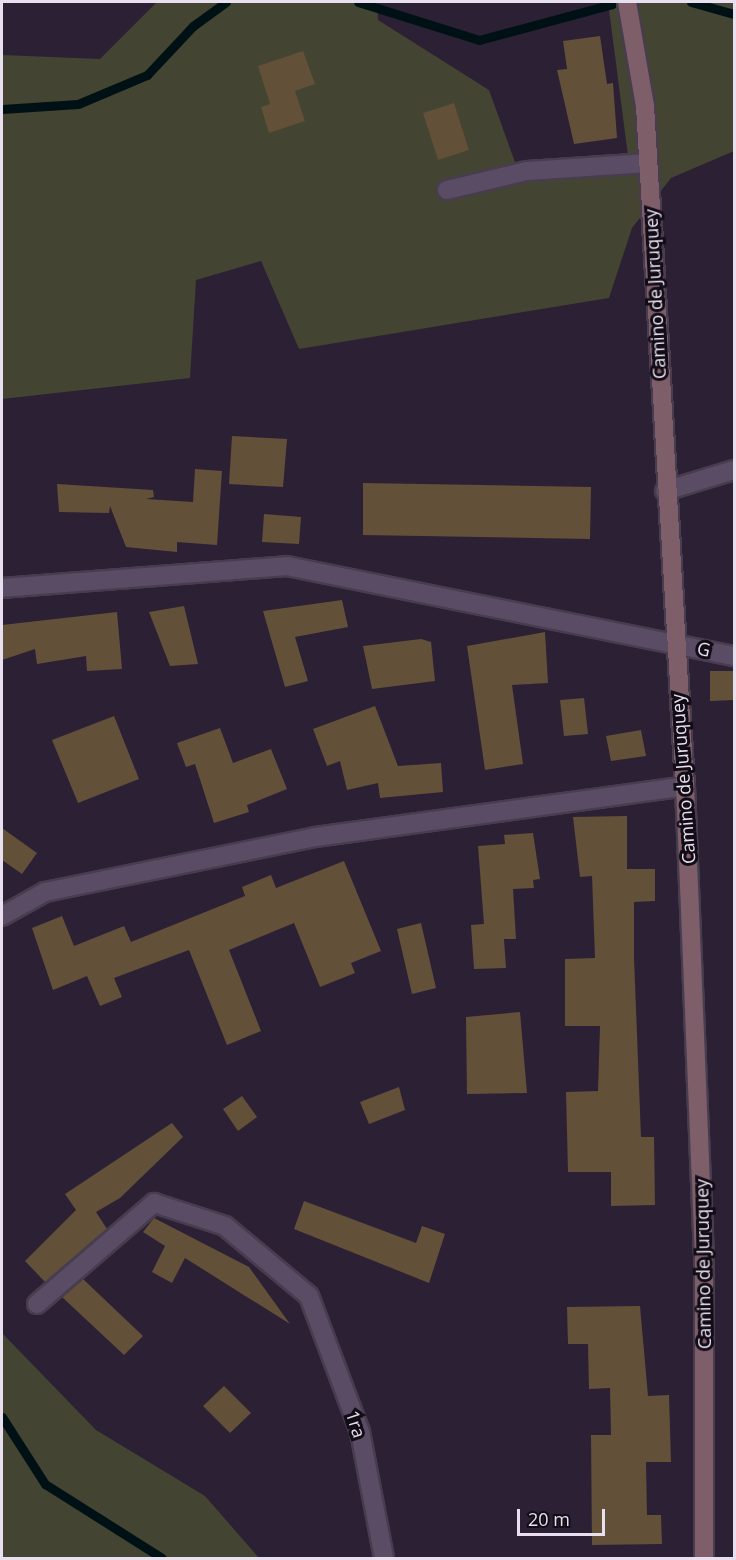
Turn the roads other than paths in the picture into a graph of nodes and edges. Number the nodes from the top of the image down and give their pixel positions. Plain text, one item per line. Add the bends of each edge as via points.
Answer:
1 (627, 2) edge
2 (648, 163) junction
3 (447, 190) dead end
4 (735, 470) edge
5 (665, 491) junction
6 (2, 588) edge
7 (674, 642) junction
8 (735, 656) edge
9 (685, 786) junction
10 (2, 916) edge
11 (38, 1304) dead end
12 (384, 1558) edge
13 (704, 1558) edge

1 - 2 street, Camino de Juruquey via 645,106
2 - 3 street via 527,171
2 - 5 street, Camino de Juruquey
4 - 5 street
5 - 7 street, Camino de Juruquey
6 - 7 street, G via 287,566
7 - 8 street, G
7 - 9 street, Camino de Juruquey
9 - 10 street via 315,837 45,892
9 - 13 street, Camino de Juruquey via 704,1254
11 - 12 street, 1ra via 154,1203 225,1226 309,1296 360,1432

